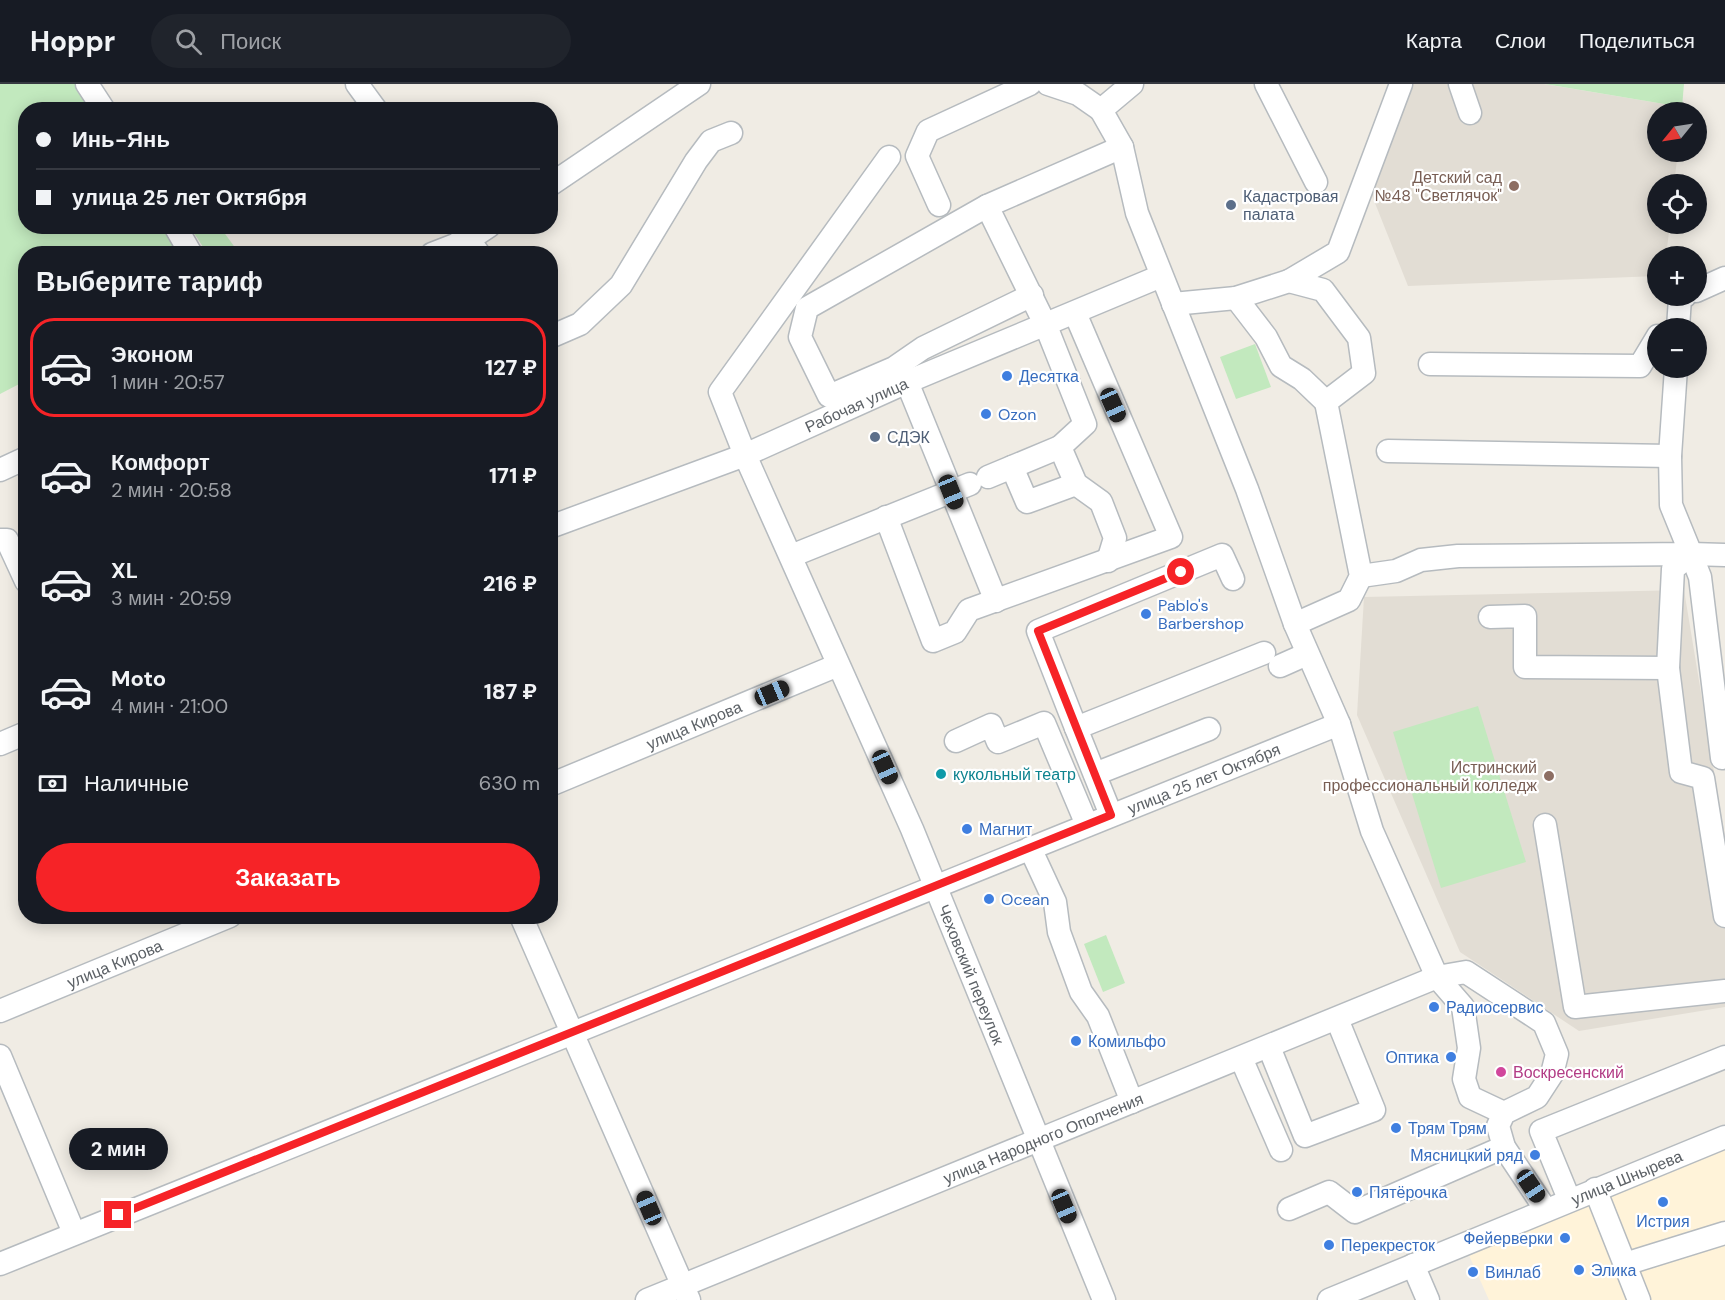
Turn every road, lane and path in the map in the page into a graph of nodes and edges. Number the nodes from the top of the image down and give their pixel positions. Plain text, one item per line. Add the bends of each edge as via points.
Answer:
1 (87, 84) edge
2 (357, 84) edge
3 (699, 84) edge
4 (1030, 84) edge
5 (1048, 84) edge
6 (1132, 84) edge
7 (1266, 84) edge
8 (1401, 84) edge
9 (1460, 84) edge
10 (99, 102) edge
11 (370, 102) edge
12 (1101, 110) junction
13 (1470, 113) dead end
14 (731, 134) dead end
15 (1122, 147) junction
16 (889, 157) dead end
17 (558, 180) edge
18 (1316, 182) dead end
19 (939, 205) dead end
20 (987, 206) junction
21 (469, 240) edge
22 (453, 246) edge
23 (1161, 276) junction
24 (1725, 278) edge
25 (1289, 281) junction
26 (1707, 286) edge
27 (1032, 295) junction
28 (1236, 298) junction
29 (1173, 304) junction
30 (1679, 306) edge
31 (1075, 313) junction
32 (1670, 318) edge
33 (1046, 326) junction
34 (558, 334) edge
35 (1647, 354) edge
36 (1430, 364) dead end
37 (1675, 378) edge
38 (907, 382) junction
39 (1104, 383) junction
40 (1075, 397) junction
41 (1326, 402) junction
42 (1060, 447) junction
43 (1388, 451) dead end
44 (746, 455) junction
45 (1670, 456) junction
46 (18, 462) edge
47 (1012, 467) junction
48 (0, 470) edge
49 (970, 484) junction
50 (1076, 484) junction
51 (886, 517) junction
52 (558, 524) edge
53 (0, 540) edge
54 (1691, 554) junction
55 (1725, 555) edge
56 (791, 556) junction
57 (1108, 561) junction
58 (18, 564) edge
59 (1361, 576) junction
60 (1233, 579) dead end
61 (996, 601) junction
62 (1490, 617) dead end
63 (1294, 624) junction
64 (1307, 654) junction
65 (838, 666) junction
66 (1668, 668) junction
67 (1339, 724) junction
68 (1076, 728) junction
69 (1209, 729) dead end
70 (18, 736) edge
71 (956, 741) dead end
72 (0, 744) edge
73 (1722, 758) dead end
74 (1095, 774) junction
75 (558, 782) edge
76 (1111, 815) junction
77 (1087, 825) junction
78 (1545, 825) dead end
79 (1030, 848) junction
80 (935, 885) junction
81 (1725, 916) edge
82 (211, 924) edge
83 (524, 924) edge
84 (1437, 977) junction
85 (1725, 991) edge
86 (0, 1011) edge
87 (1337, 1019) junction
88 (572, 1034) junction
89 (1269, 1047) junction
90 (0, 1056) edge
91 (1241, 1058) junction
92 (1725, 1058) edge
93 (1132, 1102) junction
94 (1504, 1113) junction
95 (1725, 1137) edge
96 (1038, 1142) junction
97 (1504, 1147) junction
98 (1281, 1150) dead end
99 (1595, 1189) junction
100 (1569, 1199) junction
101 (1289, 1209) dead end
102 (1546, 1210) junction
103 (74, 1233) junction
104 (1725, 1233) edge
105 (0, 1264) edge
106 (1625, 1264) junction
107 (1413, 1265) junction
108 (686, 1293) edge
109 (647, 1300) edge
110 (1104, 1300) edge
111 (1329, 1300) edge
112 (1428, 1300) edge
113 (1640, 1300) edge

1 - 10 street
2 - 11 street
3 - 17 street
4 - 19 street via 928,131 917,156
5 - 12 street via 1078,94
6 - 12 street
7 - 18 street
8 - 25 street via 1338,252
9 - 13 street
12 - 15 street
14 - 34 street via 711,141 696,161 621,285 580,324
15 - 20 street
15 - 23 street via 1137,213
16 - 44 street, Чеховский переулок via 720,392
20 - 27 street
20 - 27 street via 807,308 800,337 829,396 894,368 923,348
21 - 22 street
23 - 29 street
23 - 31 street, Рабочая улица
24 - 26 street
25 - 28 street
25 - 41 street via 1323,290 1359,338 1364,374
27 - 33 street
28 - 29 street
28 - 41 street via 1266,337 1281,366
29 - 63 street via 1247,489
30 - 32 street
31 - 33 street, Рабочая улица
31 - 39 street
33 - 38 street, Рабочая улица
33 - 40 street
35 - 36 street via 1640,366
37 - 45 street
38 - 44 street, Рабочая улица
38 - 49 street
39 - 40 street
39 - 57 street via 1171,537
40 - 42 street via 1085,424
41 - 59 street
42 - 47 street
42 - 50 street
43 - 45 street
44 - 52 street, Рабочая улица
44 - 56 street, Чеховский переулок
45 - 54 street via 1671,505
46 - 48 street
47 - 49 street
47 - 50 street via 1027,502
49 - 51 street
49 - 61 street
50 - 57 street via 1101,502 1115,538
51 - 56 street
51 - 61 street via 933,641 955,632 969,610
53 - 58 street via 7,540
54 - 55 street
54 - 59 street via 1458,556 1421,560 1396,571
54 - 66 street via 1673,569
54 - 73 street via 1700,577
56 - 65 street, Чеховский переулок
57 - 61 street
59 - 63 street via 1349,600
60 - 68 street via 1222,555 1038,631
62 - 66 street via 1525,616 1525,667
63 - 64 street
64 - 67 street
64 - 68 street via 1272,659
65 - 75 street, улица Кирова
65 - 80 street, Чеховский переулок
66 - 81 street via 1681,772 1703,778
67 - 76 street, улица 25 лет Октября
67 - 84 street via 1372,831
68 - 74 street
69 - 74 street
70 - 72 street
71 - 77 street via 991,725 998,742 1044,723
74 - 76 street
76 - 77 street, улица 25 лет Октября
77 - 79 street, улица 25 лет Октября
78 - 85 street via 1575,1007
79 - 80 street, улица 25 лет Октября
79 - 93 street via 1055,902 1059,932 1081,992 1098,1016
80 - 88 street, улица 25 лет Октября
80 - 96 street, Чеховский переулок
82 - 86 street, улица Кирова
83 - 88 street
84 - 87 street, улица Народного Ополчения
84 - 94 street via 1463,1007 1469,1048 1464,1079 1470,1097
84 - 94 street, улица Народного Ополчения via 1466,972 1545,1023 1552,1074 1537,1096
87 - 89 street, улица Народного Ополчения
87 - 89 street via 1374,1110 1305,1136
88 - 103 street, улица 25 лет Октября
88 - 108 street
89 - 91 street, улица Народного Ополчения
90 - 103 street
91 - 93 street, улица Народного Ополчения
91 - 98 street
92 - 100 street via 1541,1131
93 - 96 street, улица Народного Ополчения
94 - 97 street via 1498,1126
95 - 99 street, улица Шнырева
96 - 108 street, улица Народного Ополчения
96 - 110 street, Чеховский переулок
97 - 101 street via 1355,1212 1329,1192
97 - 102 street
99 - 100 street, улица Шнырева
99 - 106 street
100 - 102 street, улица Шнырева
102 - 107 street, улица Шнырева
103 - 105 street, улица 25 лет Октября
104 - 106 street
106 - 113 street
107 - 111 street, улица Шнырева
107 - 112 street
108 - 109 street, улица Народного Ополчения

